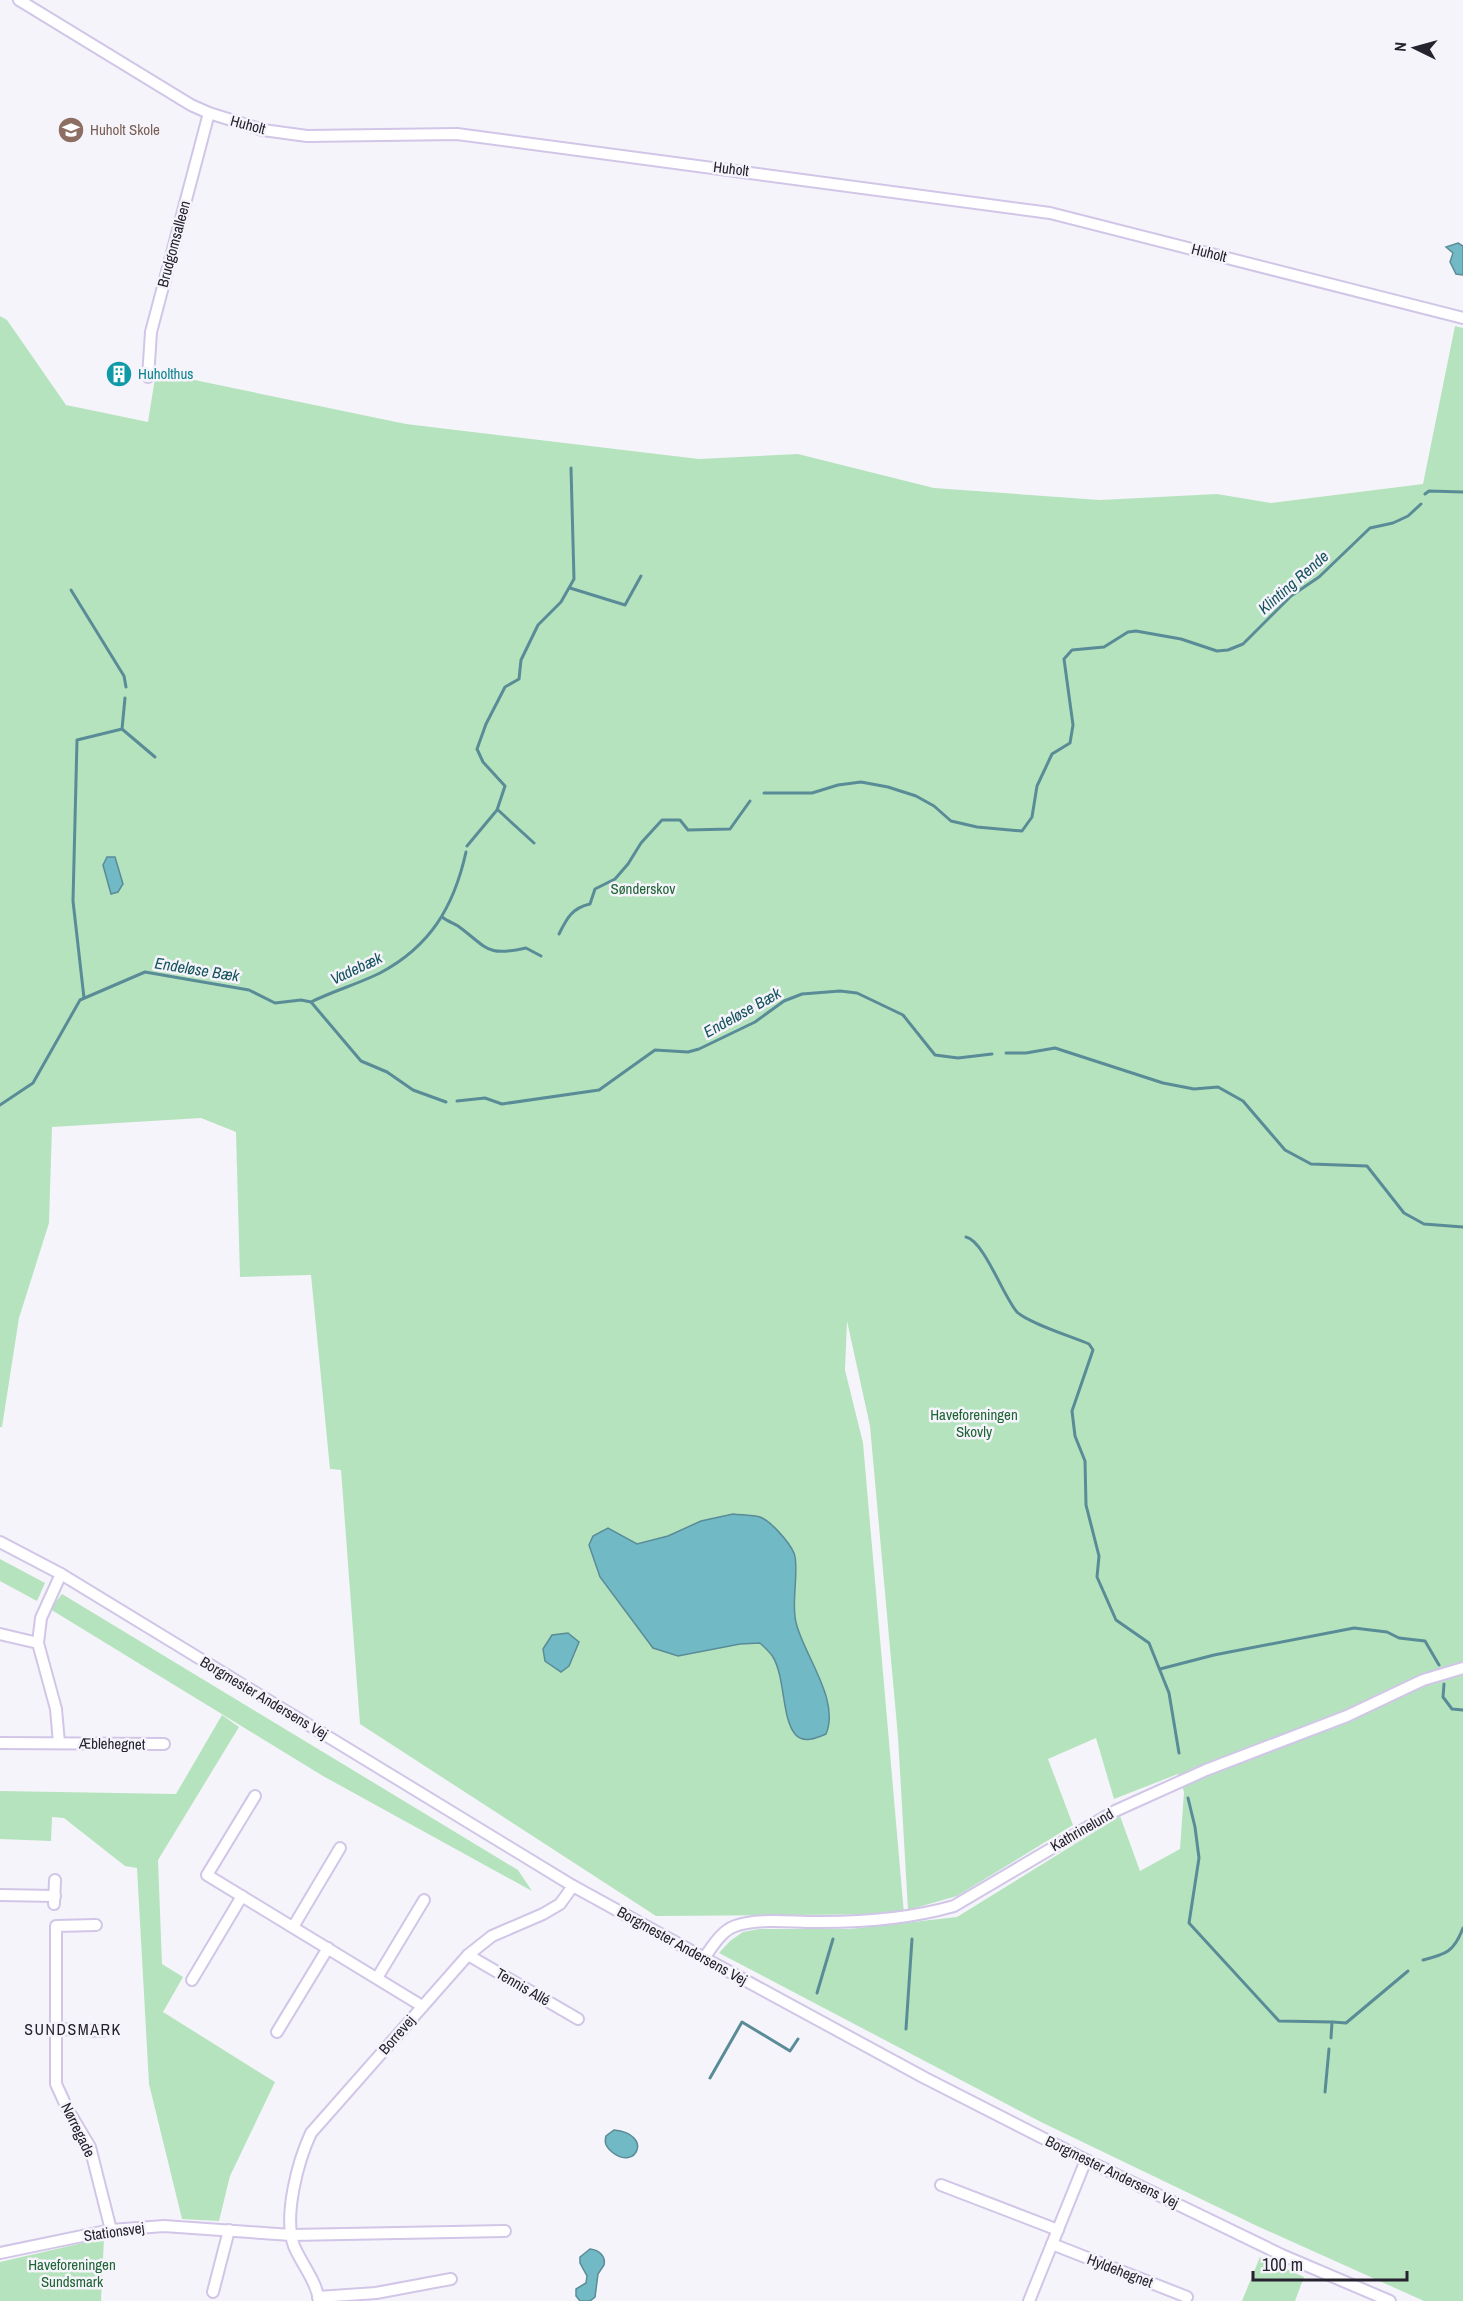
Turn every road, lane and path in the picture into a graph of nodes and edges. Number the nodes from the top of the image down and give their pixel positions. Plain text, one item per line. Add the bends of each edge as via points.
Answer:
1 (19, 0) edge
2 (209, 113) junction
3 (1463, 318) edge
4 (147, 377) dead end
5 (0, 1542) edge
6 (61, 1574) junction
7 (0, 1634) edge
8 (38, 1643) junction
9 (1463, 1668) edge
10 (0, 1743) edge
11 (59, 1743) junction
12 (164, 1744) dead end
13 (255, 1796) dead end
14 (340, 1848) dead end
15 (55, 1880) dead end
16 (573, 1886) junction
17 (0, 1894) edge
18 (242, 1896) junction
19 (424, 1900) dead end
20 (96, 1925) dead end
21 (292, 1927) junction
22 (328, 1948) junction
23 (468, 1955) junction
24 (704, 1958) junction
25 (377, 1978) junction
26 (192, 1980) dead end
27 (422, 2006) junction
28 (578, 2019) dead end
29 (56, 2029) junction
30 (102, 2031) dead end
31 (277, 2032) dead end
32 (1086, 2160) junction
33 (941, 2185) dead end
34 (1058, 2229) junction
35 (111, 2230) junction
36 (229, 2230) junction
37 (505, 2231) dead end
38 (291, 2235) junction
39 (1052, 2244) junction
40 (0, 2253) edge
41 (451, 2278) dead end
42 (213, 2292) dead end
43 (1187, 2297) dead end
44 (319, 2299) edge
45 (1029, 2301) edge
46 (1390, 2301) edge

1 - 2 street, Huholt
2 - 3 street, Huholt via 263,130 307,136 457,134 1050,213
2 - 4 street, Brudgomsalleen via 151,332
5 - 6 street, Borgmester Andersens Vej
6 - 8 street, Æblehegnet via 40,1618
6 - 16 street, Borgmester Andersens Vej
7 - 8 street
8 - 11 street, Æblehegnet via 56,1709
9 - 24 street, Kathrinelund via 1423,1680 1347,1716 1206,1770 1115,1811 954,1906 873,1919 734,1926 721,1935
10 - 11 street, Æblehegnet
11 - 12 street, Æblehegnet
13 - 18 street via 207,1875
14 - 21 street
15 - 17 street via 55,1900
16 - 23 street, Borrevej via 560,1904 492,1936
16 - 24 street, Borgmester Andersens Vej
18 - 21 street
18 - 26 street
19 - 25 street
20 - 29 street, Nørregade via 56,1926
21 - 22 street
22 - 25 street
22 - 31 street
23 - 27 street, Borrevej
23 - 28 street, Tennis Allé
24 - 32 street, Borgmester Andersens Vej
25 - 27 street
27 - 38 street, Borrevej via 311,2133 297,2175
29 - 30 street
29 - 35 street, Nørregade via 57,2084 90,2147
32 - 34 street
32 - 46 street, Borgmester Andersens Vej via 1282,2255
33 - 34 street
34 - 39 street
35 - 36 street, Stationsvej via 164,2226
35 - 40 street, Stationsvej
36 - 38 street, Stationsvej
36 - 42 street
37 - 38 street
38 - 44 street, Borrevej
39 - 43 street, Hyldehegnet
39 - 45 street
41 - 44 street, Borrevej via 376,2293

